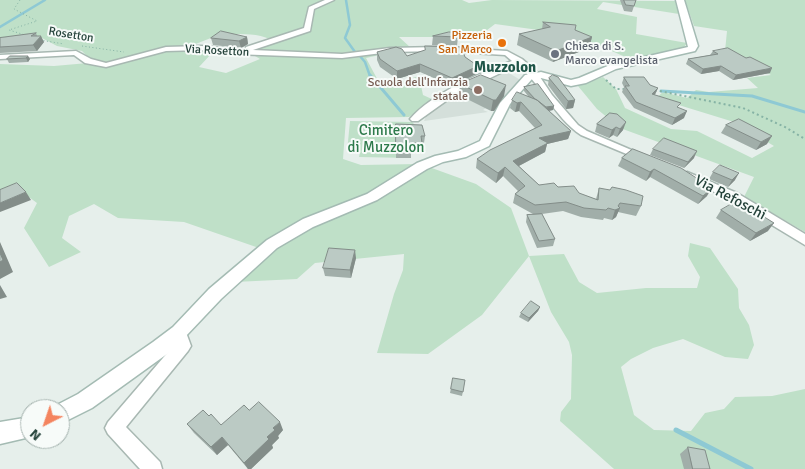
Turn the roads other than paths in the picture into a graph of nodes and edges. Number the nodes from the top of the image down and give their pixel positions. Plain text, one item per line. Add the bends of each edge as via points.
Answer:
1 (331, 0) edge
2 (680, 0) edge
3 (241, 52) junction
4 (0, 57) edge
5 (519, 61) junction
6 (538, 75) junction
7 (415, 119) dead end
8 (655, 162) edge
9 (672, 169) edge
10 (805, 240) edge
11 (179, 332) junction
12 (70, 409) edge
13 (20, 429) edge
14 (0, 433) edge
15 (153, 469) edge

1 - 3 street via 311,8 307,29
2 - 6 street via 692,49 613,68 571,83
3 - 4 street, Via Rosetton via 166,49 99,64 76,52
3 - 5 street, Via Rosetton via 342,56 390,50 439,49 507,53
5 - 6 street
5 - 7 street via 495,70
6 - 8 street via 549,97 575,127
6 - 11 street via 525,80 505,103 485,143 469,152 422,166 372,197 308,223 272,244 215,294
9 - 10 street, Via Refoschi via 733,196
11 - 12 street via 131,370
11 - 15 street via 183,346 114,428
13 - 14 street

